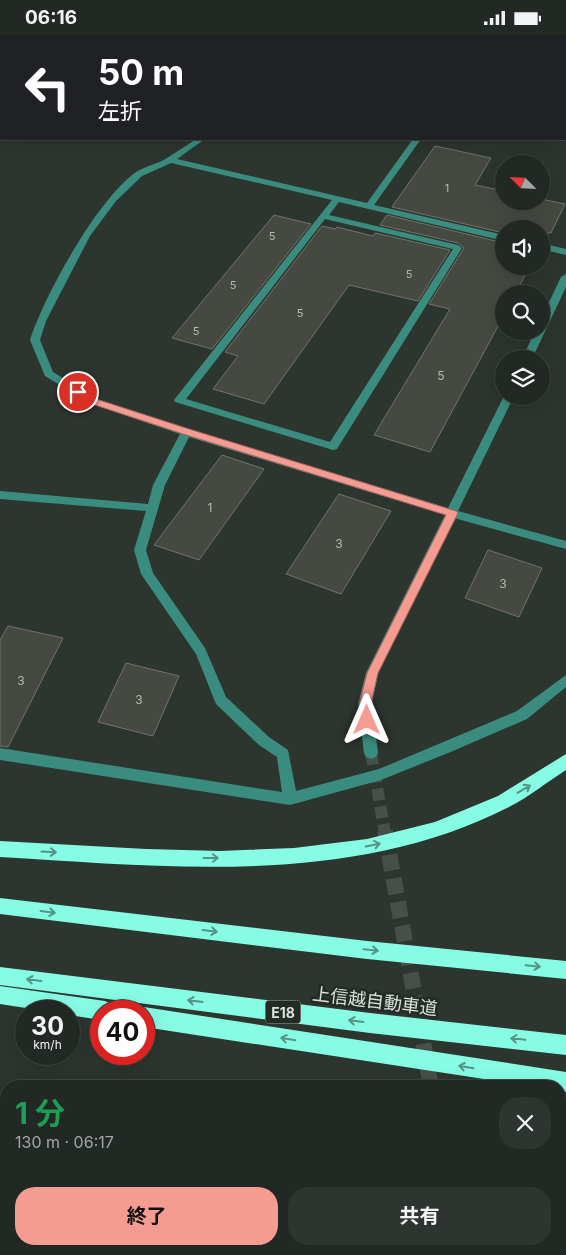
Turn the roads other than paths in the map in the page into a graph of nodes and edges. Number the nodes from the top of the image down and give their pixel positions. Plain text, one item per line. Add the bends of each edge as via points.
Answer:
1 (200, 140) edge
2 (416, 140) edge
3 (170, 160) junction
4 (337, 199) junction
5 (369, 206) junction
6 (323, 216) junction
7 (495, 235) edge
8 (550, 248) edge
9 (566, 252) edge
10 (566, 277) edge
11 (550, 311) edge
12 (505, 405) edge
13 (186, 432) junction
14 (0, 495) edge
15 (152, 509) junction
16 (452, 513) junction
17 (566, 545) edge
18 (566, 680) edge
19 (371, 753) tunnel mouth
20 (0, 754) edge
21 (566, 761) edge
22 (290, 799) junction
23 (0, 849) edge
24 (0, 906) edge
25 (566, 970) edge
26 (0, 976) edge
27 (0, 995) edge
28 (90, 1009) edge
29 (155, 1019) edge
30 (566, 1045) edge
31 (553, 1080) edge

1 - 3 street
2 - 5 street
3 - 4 street
3 - 13 street via 139,174 113,199 86,236 41,321 35,340 49,374 93,401
4 - 5 street
4 - 6 street
5 - 7 street
6 - 6 street via 191,384 179,400 333,445 458,248
8 - 9 street
10 - 11 street
12 - 16 street
13 - 15 street via 159,485
13 - 16 street
14 - 15 street
15 - 22 street via 140,550 147,574 201,651 221,700 264,741 283,754
16 - 17 street
16 - 19 street via 372,673 365,704
18 - 22 street via 522,715 448,747 381,774
20 - 22 street
23 -> 21 highway via 267,859 348,851 419,835 487,811
24 -> 25 highway
30 -> 26 highway, 上信越自動車道 / E18
27 - 28 highway
31 -> 29 highway

